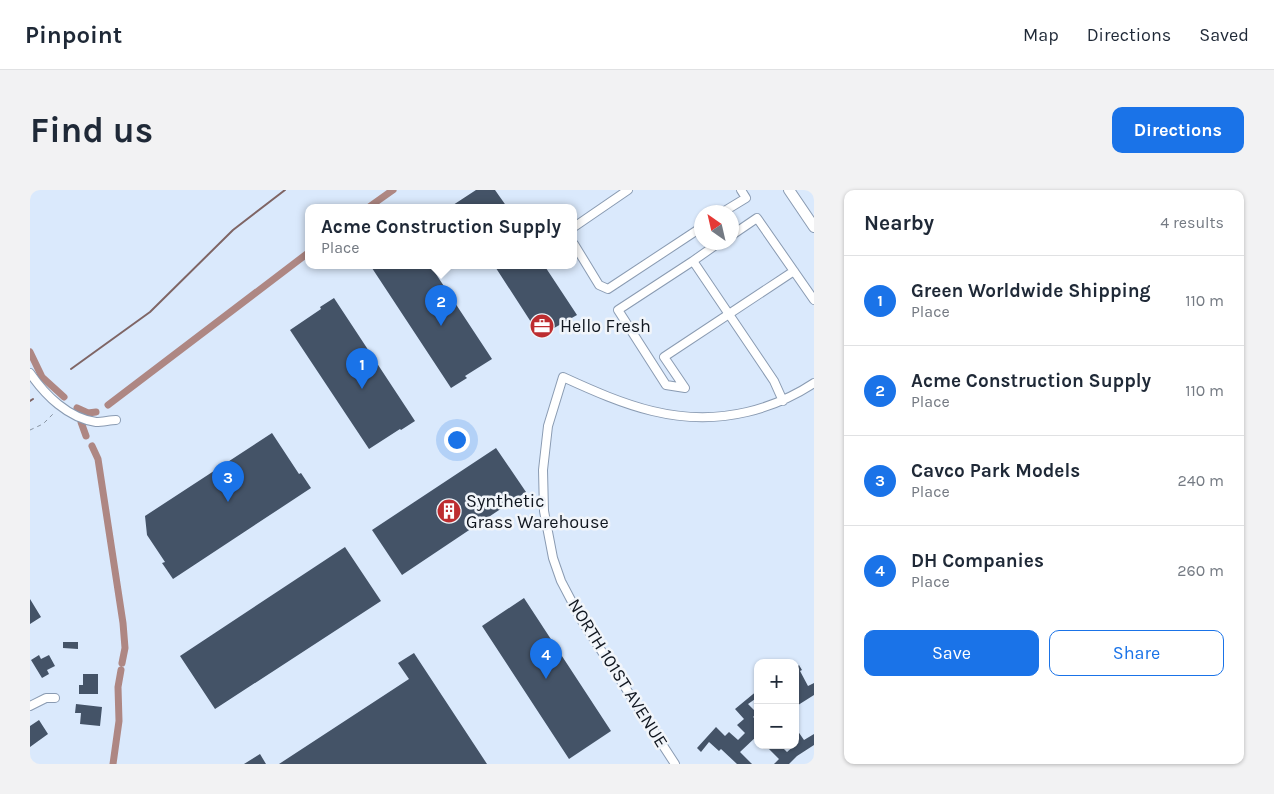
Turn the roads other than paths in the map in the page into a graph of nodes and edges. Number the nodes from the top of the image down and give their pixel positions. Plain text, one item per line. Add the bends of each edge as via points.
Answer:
1 (628, 190) edge
2 (741, 190) edge
3 (789, 190) edge
4 (734, 205) edge
5 (577, 225) edge
6 (814, 227) edge
7 (739, 230) edge
8 (694, 232) edge
9 (577, 249) edge
10 (709, 250) edge
11 (693, 261) junction
12 (794, 271) junction
13 (814, 300) edge
14 (728, 314) junction
15 (664, 357) junction
16 (653, 365) junction
17 (30, 373) edge
18 (814, 384) edge
19 (783, 401) junction
20 (116, 420) dead end
21 (55, 698) dead end
22 (30, 706) edge
23 (675, 764) edge

1 - 5 street
2 - 4 street via 746,198
3 - 6 main road
7 - 12 street via 757,218
8 - 9 street via 608,289 599,285
10 - 11 street
11 - 14 street
11 - 16 street via 618,310
12 - 13 street
12 - 14 street
14 - 15 street
14 - 19 street via 774,381
15 - 16 street
15 - 16 street via 685,388 666,385
17 - 20 street via 41,389 68,411 98,422
18 - 19 street
19 - 23 street, NORTH 101ST AVENUE via 731,416 688,417 641,409 562,377 548,426 543,470 544,511 553,558 586,629
21 - 22 street via 46,698

